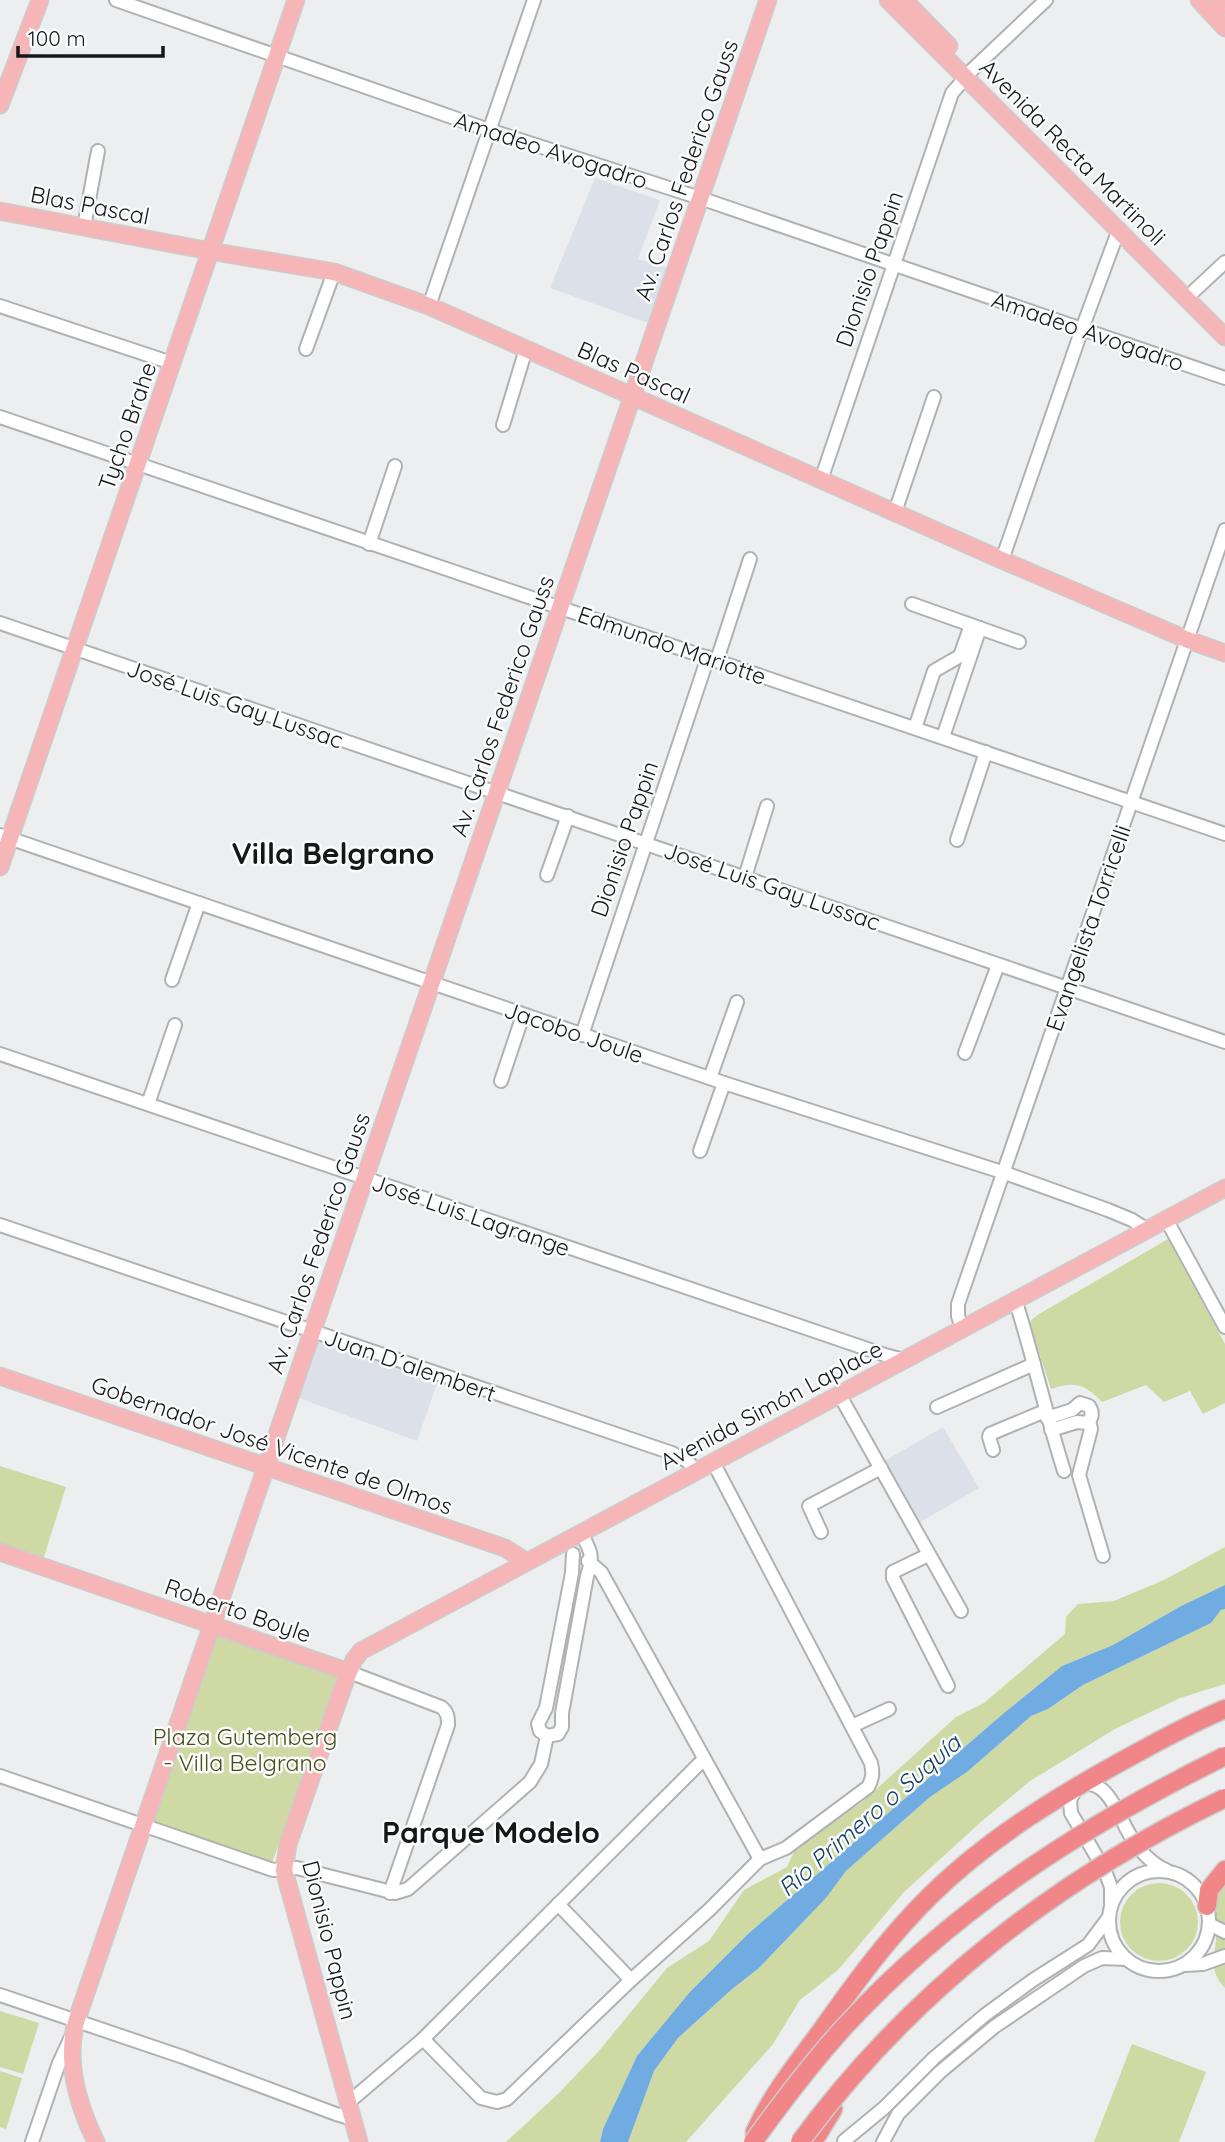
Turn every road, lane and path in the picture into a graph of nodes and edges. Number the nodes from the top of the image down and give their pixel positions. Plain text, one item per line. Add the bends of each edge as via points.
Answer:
1 (40, 0) edge
2 (116, 0) edge
3 (296, 0) edge
4 (534, 0) edge
5 (768, 0) edge
6 (888, 0) edge
7 (904, 0) edge
8 (1046, 0) edge
9 (1199, 0) edge
10 (1220, 0) edge
11 (1225, 6) edge
12 (1225, 28) edge
13 (277, 56) junction
14 (969, 73) junction
15 (0, 105) edge
16 (489, 130) junction
17 (98, 150) dead end
18 (700, 198) junction
19 (0, 211) edge
20 (83, 227) junction
21 (1119, 229) junction
22 (210, 251) junction
23 (1225, 262) edge
24 (895, 265) junction
25 (334, 272) junction
26 (1194, 291) junction
27 (0, 306) edge
28 (429, 306) junction
29 (1225, 323) edge
30 (1082, 329) junction
31 (1225, 337) edge
32 (306, 349) dead end
33 (526, 349) junction
34 (173, 363) junction
35 (1225, 378) edge
36 (632, 397) junction
37 (934, 397) dead end
38 (0, 417) edge
39 (503, 425) dead end
40 (137, 464) junction
41 (395, 467) dead end
42 (821, 480) junction
43 (895, 512) junction
44 (1225, 530) edge
45 (369, 544) junction
46 (750, 559) dead end
47 (1002, 560) junction
48 (912, 604) dead end
49 (560, 607) junction
50 (0, 623) edge
51 (976, 627) junction
52 (1188, 639) junction
53 (1019, 642) dead end
54 (74, 650) junction
55 (1225, 653) edge
56 (965, 658) junction
57 (713, 659) junction
58 (915, 728) junction
59 (943, 737) junction
60 (986, 752) junction
61 (496, 791) junction
62 (1131, 802) junction
63 (767, 806) dead end
64 (568, 816) junction
65 (1225, 834) edge
66 (5, 837) edge
67 (957, 840) dead end
68 (646, 843) junction
69 (0, 867) edge
70 (547, 875) dead end
71 (745, 877) junction
72 (198, 903) junction
73 (998, 965) junction
74 (172, 981) dead end
75 (431, 983) junction
76 (1067, 988) junction
77 (737, 1002) dead end
78 (523, 1014) junction
79 (175, 1025) dead end
80 (582, 1035) junction
81 (1225, 1042) edge
82 (965, 1053) dead end
83 (0, 1054) edge
84 (710, 1078) junction
85 (501, 1081) dead end
86 (724, 1083) junction
87 (148, 1104) junction
88 (700, 1151) dead end
89 (1005, 1173) junction
90 (364, 1178) junction
91 (1225, 1188) edge
92 (1166, 1219) junction
93 (0, 1225) edge
94 (1146, 1229) junction
95 (1015, 1299) junction
96 (1225, 1327) edge
97 (962, 1328) junction
98 (311, 1331) junction
99 (904, 1360) junction
100 (1034, 1364) junction
101 (0, 1376) edge
102 (839, 1394) junction
103 (937, 1407) dead end
104 (1048, 1419) junction
105 (1089, 1421) junction
106 (993, 1450) dead end
107 (713, 1462) junction
108 (264, 1467) junction
109 (881, 1468) junction
110 (697, 1471) junction
111 (1064, 1471) dead end
112 (821, 1532) dead end
113 (581, 1533) junction
114 (568, 1548) junction
115 (0, 1552) edge
116 (928, 1555) junction
117 (1103, 1556) dead end
118 (527, 1562) junction
119 (592, 1563) junction
120 (961, 1611) dead end
121 (211, 1626) junction
122 (349, 1672) junction
123 (948, 1686) dead end
124 (889, 1709) dead end
125 (1225, 1709) edge
126 (852, 1726) junction
127 (547, 1736) junction
128 (1225, 1756) edge
129 (704, 1759) junction
130 (0, 1776) edge
131 (1078, 1785) junction
132 (1225, 1798) edge
133 (144, 1825) junction
134 (760, 1859) junction
135 (400, 1868) junction
136 (284, 1870) junction
137 (1225, 1870) edge
138 (1169, 1872) junction
139 (417, 1881) junction
140 (390, 1893) junction
141 (558, 1904) junction
142 (1110, 1913) junction
143 (1208, 1915) junction
144 (1225, 1932) edge
145 (1225, 1956) edge
146 (1126, 1959) junction
147 (1185, 1965) junction
148 (631, 1980) junction
149 (0, 1995) edge
150 (74, 2028) junction
151 (422, 2039) junction
152 (74, 2072) junction
153 (54, 2080) junction
154 (848, 2080) junction
155 (351, 2110) junction
156 (842, 2141) edge
157 (32, 2142) edge
158 (96, 2142) edge
159 (359, 2142) edge
160 (752, 2142) edge
161 (800, 2142) edge
162 (813, 2142) edge
163 (858, 2142) edge
164 (883, 2142) edge

1 - 15 main road
2 - 13 street, Amadeo Avogadro
3 - 13 main road, Tycho Brahe
4 - 16 street
5 - 18 main road, Av. Carlos Federico Gauss
6 - 14 main road, Avenida Recta Martinoli
7 - 14 main road, Avenida Recta Martinoli
8 - 14 street, Dionisio Pappin
9 - 12 main road
10 - 11 main road
13 - 16 street, Amadeo Avogadro
13 - 22 main road, Tycho Brahe
14 - 21 main road, Avenida Recta Martinoli
14 - 24 street, Dionisio Pappin via 952,93
14 - 26 main road, Avenida Recta Martinoli
16 - 18 street, Amadeo Avogadro
16 - 28 street
17 - 20 street
18 - 24 street, Amadeo Avogadro
18 - 36 main road, Av. Carlos Federico Gauss
19 - 20 main road, Blas Pascal
20 - 22 main road, Blas Pascal
21 - 30 street
21 - 31 main road, Avenida Recta Martinoli
22 - 25 main road, Blas Pascal
22 - 34 main road, Tycho Brahe
23 - 26 street
24 - 30 street, Amadeo Avogadro
24 - 42 street, Dionisio Pappin
25 - 28 main road, Blas Pascal
25 - 32 street
26 - 29 main road, Avenida Recta Martinoli
27 - 34 street
28 - 33 main road, Blas Pascal
30 - 35 street, Amadeo Avogadro
30 - 47 street
33 - 36 main road, Blas Pascal
33 - 39 street
34 - 40 main road, Tycho Brahe
36 - 42 main road, Blas Pascal
36 - 49 main road, Av. Carlos Federico Gauss
37 - 43 street
38 - 40 street, Edmundo Mariotte
40 - 45 street, Edmundo Mariotte
40 - 54 main road, Tycho Brahe
41 - 45 street
42 - 43 main road, Blas Pascal
43 - 47 main road, Blas Pascal
44 - 52 street, Evangelista Torricelli
45 - 49 street, Edmundo Mariotte
46 - 57 street, Dionisio Pappin
47 - 52 main road, Blas Pascal
48 - 51 street
49 - 57 street, Edmundo Mariotte
49 - 61 main road, Av. Carlos Federico Gauss
50 - 54 street, José Luis Gay Lussac
51 - 53 street
51 - 56 street
52 - 55 main road, Blas Pascal
52 - 62 street, Evangelista Torricelli
54 - 61 street, José Luis Gay Lussac
54 - 66 main road, Tycho Brahe
56 - 58 street via 934,671
56 - 59 street
57 - 58 street, Edmundo Mariotte
57 - 68 street, Dionisio Pappin
58 - 59 street, Edmundo Mariotte
59 - 60 street, Edmundo Mariotte
60 - 62 street, Edmundo Mariotte
60 - 67 street
61 - 64 street, José Luis Gay Lussac
61 - 75 main road, Av. Carlos Federico Gauss
62 - 65 street, Edmundo Mariotte
62 - 76 street, Evangelista Torricelli
63 - 71 street
64 - 68 street, José Luis Gay Lussac
64 - 70 street
66 - 69 main road, Tycho Brahe
66 - 72 street, Jacobo Joule
68 - 71 street, José Luis Gay Lussac
68 - 80 street, Dionisio Pappin
71 - 73 street, José Luis Gay Lussac
72 - 74 street
72 - 75 street, Jacobo Joule
73 - 76 street, José Luis Gay Lussac
73 - 82 street
75 - 78 street, Jacobo Joule
75 - 90 main road, Av. Carlos Federico Gauss
76 - 81 street, José Luis Gay Lussac
76 - 89 street, Evangelista Torricelli
77 - 84 street
78 - 80 street, Jacobo Joule
78 - 85 street
79 - 87 street
80 - 84 street, Jacobo Joule
83 - 87 street, José Luis Lagrange
84 - 86 street, Jacobo Joule
86 - 88 street
86 - 89 street, Jacobo Joule
87 - 90 street, José Luis Lagrange
89 - 94 street, Jacobo Joule via 1108,1210
89 - 97 street, Evangelista Torricelli via 958,1304
90 - 98 main road, Av. Carlos Federico Gauss
90 - 99 street, José Luis Lagrange
91 - 92 main road, Avenida Simón Laplace
92 - 94 main road, Avenida Simón Laplace
92 - 96 street
93 - 98 street, Juan D´alembert
94 - 95 main road, Avenida Simón Laplace
95 - 97 main road, Avenida Simón Laplace
95 - 100 street
97 - 99 main road, Avenida Simón Laplace
98 - 108 main road, Av. Carlos Federico Gauss
98 - 110 street, Juan D´alembert via 672,1453
99 - 102 main road, Avenida Simón Laplace
100 - 103 street
100 - 104 street
101 - 108 main road, Gobernador José Vicente de Olmos
102 - 107 main road, Avenida Simón Laplace
102 - 109 street
104 - 105 street
104 - 105 street via 1083,1403 1092,1412
104 - 106 street via 990,1434
104 - 111 street
105 - 117 street via 1079,1475
107 - 110 main road, Avenida Simón Laplace
107 - 126 street
108 - 118 main road, Gobernador José Vicente de Olmos via 505,1548
108 - 121 main road, Av. Carlos Federico Gauss
109 - 112 street via 809,1506
109 - 116 street
110 - 113 main road, Avenida Simón Laplace
113 - 114 main road, Avenida Simón Laplace
113 - 119 street
114 - 118 main road, Avenida Simón Laplace
114 - 119 street
114 - 127 street via 572,1573 546,1708 538,1724
115 - 121 main road, Roberto Boyle
116 - 120 street
116 - 123 street via 893,1572 892,1578
118 - 122 main road, Avenida Simón Laplace via 365,1648
119 - 127 street via 562,1727 558,1734
119 - 129 street
121 - 122 main road, Roberto Boyle
121 - 133 main road, Av. Carlos Federico Gauss
122 - 135 street, Roberto Boyle via 445,1710 448,1725
122 - 136 main road, Dionisio Pappin via 288,1844
124 - 126 street
125 - 131 highway
126 - 134 street via 874,1774 868,1787 786,1848
127 - 139 street via 538,1773 530,1782
128 - 160 highway, bridge via 1068,1841 959,1920 844,2027
129 - 134 street
129 - 141 street
130 - 133 street
131 - 138 street via 1090,1783 1105,1792 1145,1856
131 - 142 street via 1070,1800 1071,1812 1105,1871 1111,1888
131 - 160 highway via 978,1854 938,1888 883,1947 767,2105
132 - 154 highway, bridge via 1114,1858 1030,1912 918,2006
133 - 136 street
133 - 150 main road, Av. Carlos Federico Gauss
134 - 148 street
135 - 139 street via 405,1881
135 - 140 street
136 - 140 street via 297,1868
136 - 155 main road, Dionisio Pappin
137 - 143 highway via 1209,1890
138 - 142 street via 1135,1876 1118,1892
138 - 143 street via 1193,1884
139 - 140 street via 404,1891
141 - 148 street
141 - 151 street
142 - 146 street via 1110,1934
142 - 156 street via 1088,1945 985,2015
143 - 144 street
143 - 147 street via 1203,1944
145 - 147 street
146 - 147 street via 1147,1970 1169,1971
146 - 164 street via 1102,1958 1084,1966 994,2027 898,2114
148 - 151 street via 507,2099 497,2102 481,2098
149 - 150 street
150 - 152 main road
150 - 153 street
150 - 155 street via 183,2057 336,2114
151 - 155 street
152 - 153 street via 61,2070
152 - 158 main road via 83,2113
153 - 157 street
154 - 161 highway, bridge
154 - 162 highway, bridge
155 - 159 main road, Dionisio Pappin
156 - 163 street

